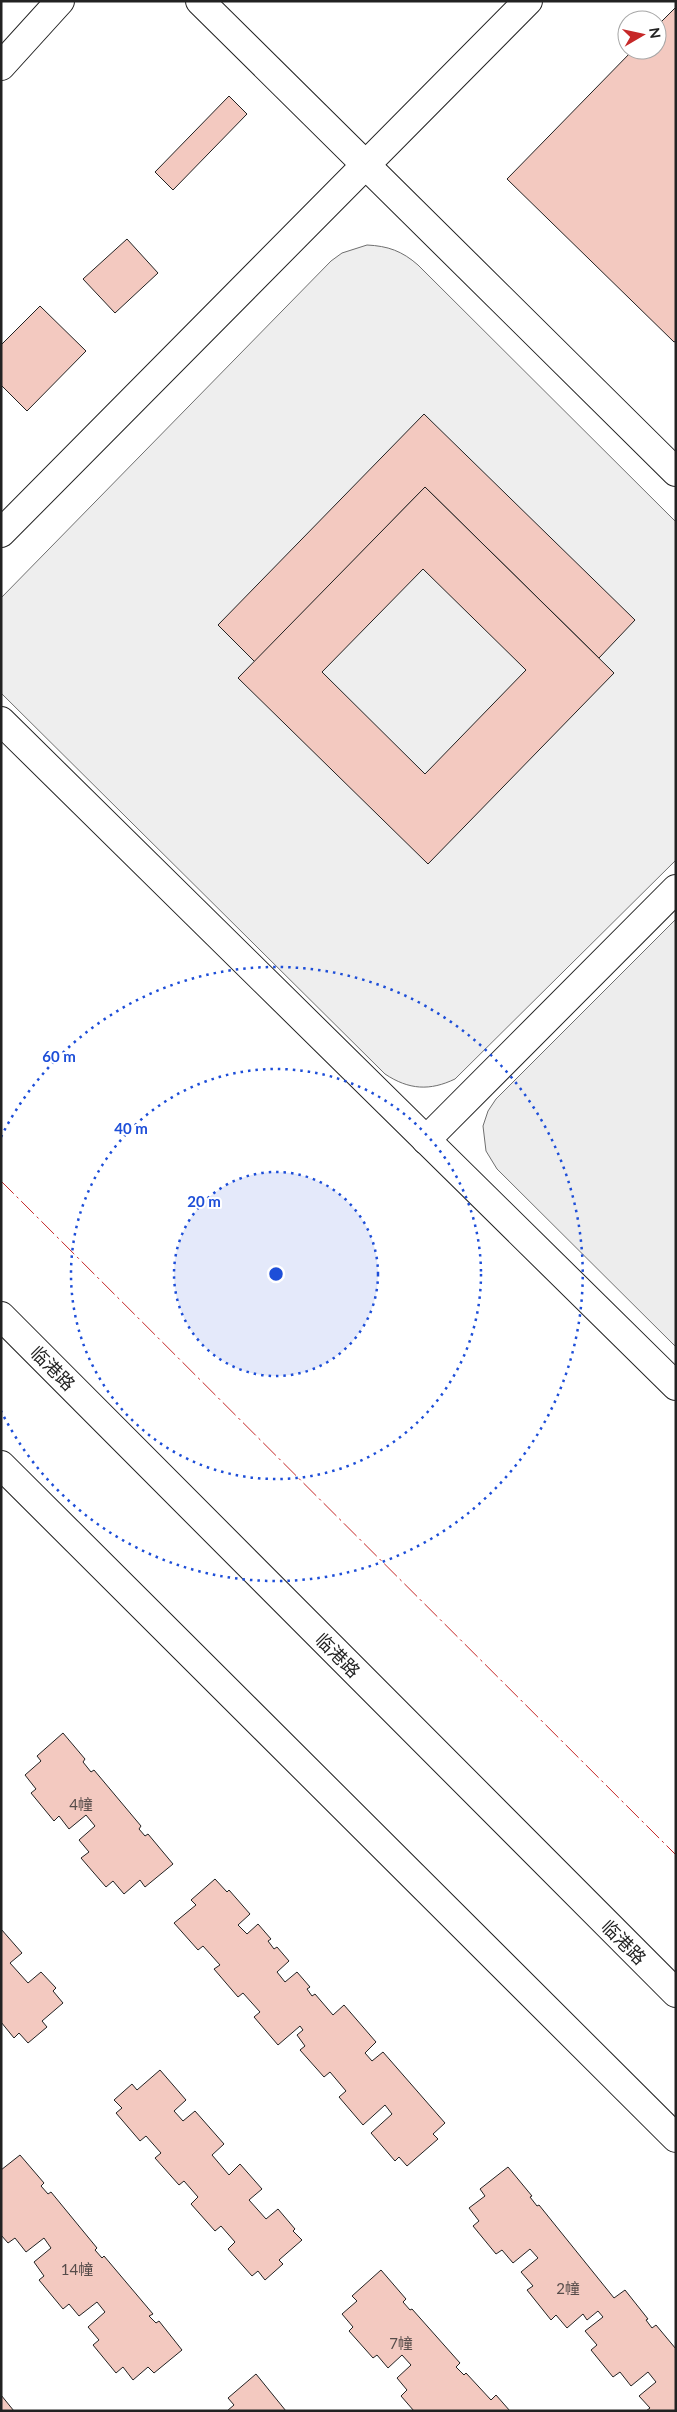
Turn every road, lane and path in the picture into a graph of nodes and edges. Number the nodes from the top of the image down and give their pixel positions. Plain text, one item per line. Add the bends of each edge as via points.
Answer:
1 (60, 1) edge
2 (200, 1) edge
3 (528, 1) edge
4 (1, 66) edge
5 (366, 165) junction
6 (672, 461) edge
7 (1, 533) edge
8 (1, 721) edge
9 (676, 889) edge
10 (426, 1140) junction
11 (1, 1316) edge
12 (676, 1386) edge
13 (1, 1464) edge
14 (676, 1993) edge
15 (676, 2138) edge

1 - 4 main road
2 - 5 main road
3 - 5 main road
5 - 6 main road
5 - 7 main road
8 - 10 main road
9 - 10 main road
10 - 12 main road
11 - 14 main road, 临港路
13 - 15 main road

